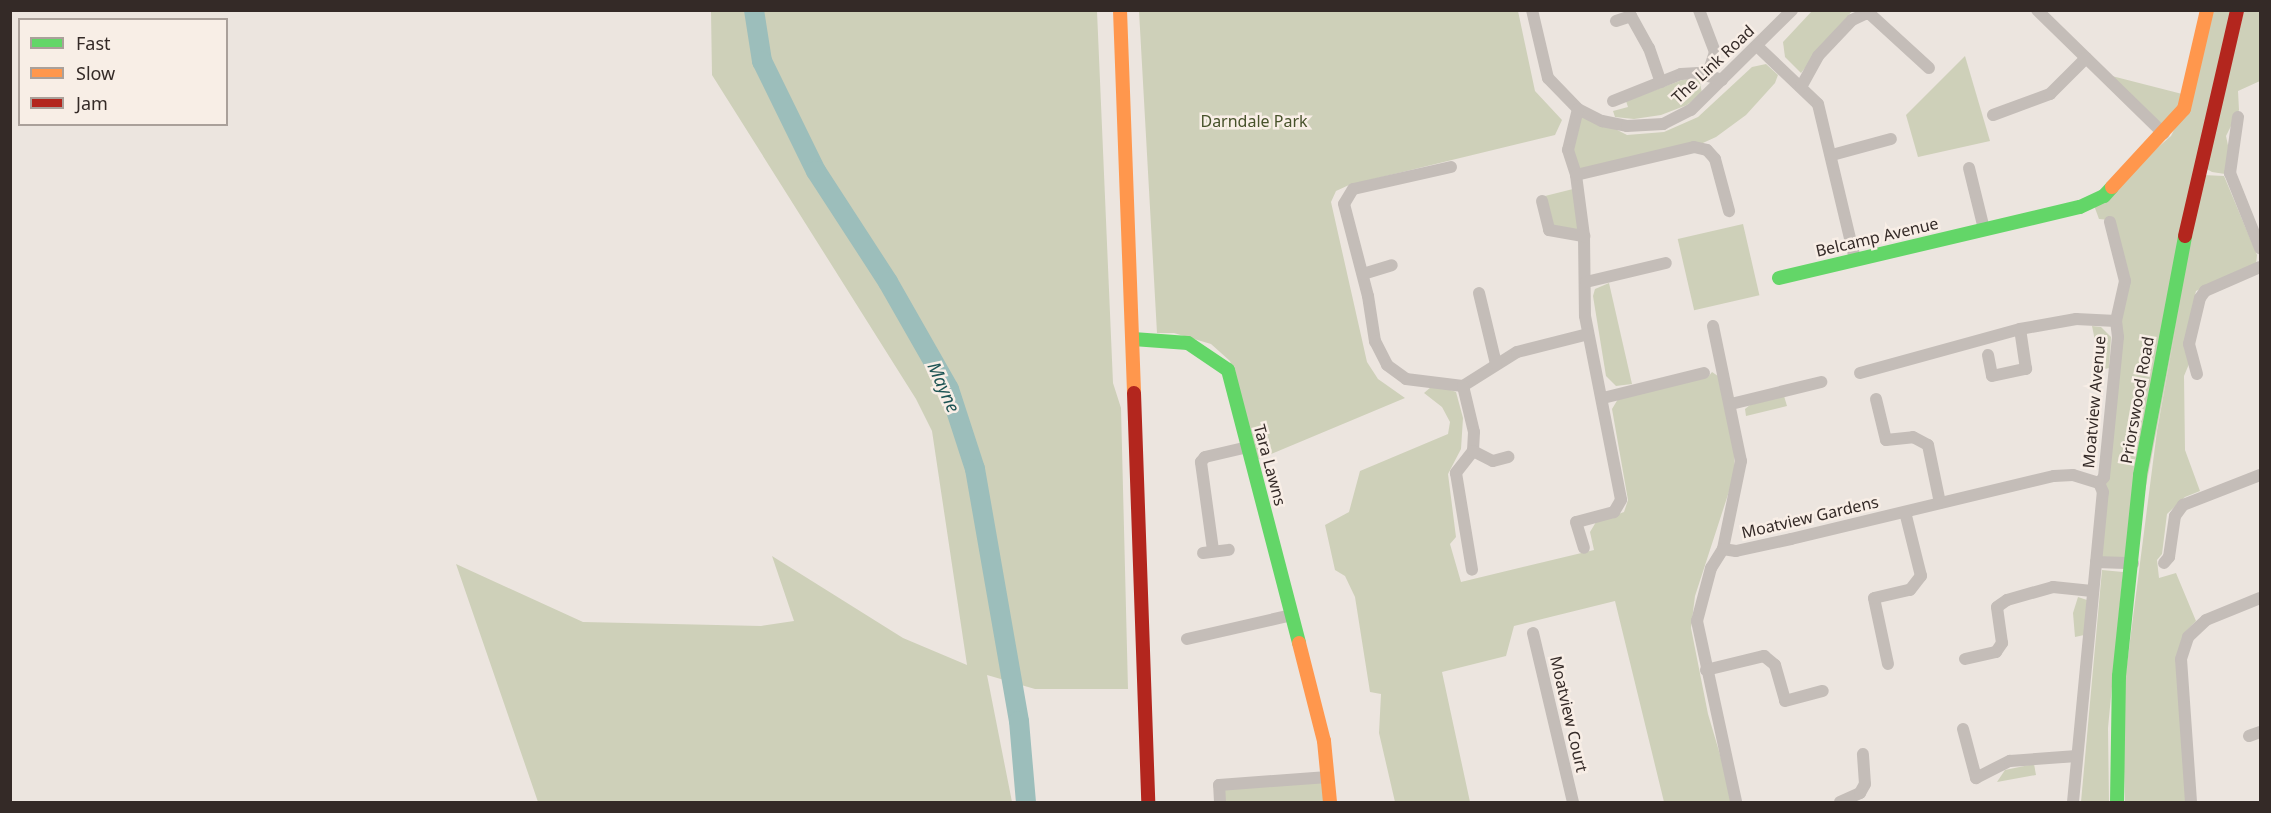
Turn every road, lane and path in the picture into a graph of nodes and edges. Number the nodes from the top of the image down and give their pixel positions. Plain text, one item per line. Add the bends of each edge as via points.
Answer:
1 (1120, 10) edge
2 (1532, 10) edge
3 (1699, 10) edge
4 (1792, 10) edge
5 (2207, 10) edge
6 (2237, 10) edge
7 (2042, 12) edge
8 (1616, 21) dead end
9 (1757, 46) junction
10 (2086, 58) junction
11 (1929, 68) dead end
12 (1708, 74) junction
13 (1722, 80) junction
14 (1661, 82) junction
15 (1801, 87) junction
16 (1613, 101) dead end
17 (1578, 110) junction
18 (1992, 115) dead end
19 (2238, 117) dead end
20 (2164, 134) junction
21 (1891, 139) dead end
22 (1832, 155) junction
23 (1450, 166) dead end
24 (1969, 168) dead end
25 (1576, 175) junction
26 (1542, 201) dead end
27 (1729, 211) dead end
28 (2110, 222) dead end
29 (1984, 228) junction
30 (1584, 236) junction
31 (2260, 248) edge
32 (1855, 259) junction
33 (1666, 263) dead end
34 (1392, 265) dead end
35 (2260, 267) edge
36 (1363, 274) junction
37 (1779, 278) dead end
38 (1586, 282) junction
39 (1479, 293) dead end
40 (2116, 321) junction
41 (1713, 326) dead end
42 (2020, 329) junction
43 (1588, 334) junction
44 (1133, 339) junction
45 (1988, 355) dead end
46 (1496, 364) junction
47 (1704, 373) dead end
48 (1860, 373) dead end
49 (2198, 374) dead end
50 (1821, 382) dead end
51 (1463, 386) junction
52 (1603, 398) junction
53 (1876, 399) dead end
54 (1731, 404) junction
55 (1248, 447) junction
56 (1473, 451) junction
57 (1508, 457) dead end
58 (2260, 475) edge
59 (2099, 483) junction
60 (1940, 503) junction
61 (1905, 512) junction
62 (1584, 548) dead end
63 (1723, 549) junction
64 (1229, 550) dead end
65 (2096, 562) junction
66 (2133, 563) junction
67 (2164, 563) dead end
68 (1472, 570) dead end
69 (2092, 591) junction
70 (2260, 598) edge
71 (1292, 615) junction
72 (1533, 633) dead end
73 (1187, 639) dead end
74 (1965, 659) dead end
75 (1888, 664) dead end
76 (1706, 670) junction
77 (1823, 691) dead end
78 (1963, 729) dead end
79 (1863, 754) dead end
80 (2077, 756) junction
81 (1328, 777) junction
82 (1148, 802) edge
83 (1220, 802) edge
84 (1330, 802) edge
85 (1573, 802) edge
86 (1736, 802) edge
87 (1844, 802) edge
88 (2073, 802) edge
89 (2117, 802) edge
90 (2191, 802) edge

1 - 44 street
2 - 17 street via 1548,78
3 - 12 street via 1715,52
4 - 9 street, The Link Road
5 - 20 street, Belcamp Avenue via 2184,109
6 - 66 street, Priorswood Road via 2197,171 2166,327 2140,475
7 - 10 street
8 - 14 street via 1630,16 1649,48
9 - 13 street, The Link Road
9 - 15 street
10 - 18 street via 2050,94
10 - 20 street
11 - 15 street via 1870,14 1865,14 1852,20 1818,56
12 - 13 street
12 - 14 street via 1681,74
13 - 17 street, The Link Road via 1691,110 1663,124 1627,126 1602,121
14 - 16 street
15 - 22 street via 1818,104
17 - 25 street via 1568,150
19 - 31 street via 2230,173
20 - 29 street, Belcamp Avenue via 2104,196 2080,207
21 - 22 street
22 - 32 street
23 - 36 street via 1353,189 1344,204
24 - 29 street
25 - 27 street via 1694,147 1707,150 1715,159
25 - 30 street
26 - 30 street via 1549,230
28 - 40 street, Moatview Avenue via 2125,281
29 - 32 street, Belcamp Avenue
30 - 38 street
32 - 37 street, Belcamp Avenue
33 - 38 street
34 - 36 street
35 - 49 street via 2205,291 2200,298 2189,344
36 - 51 street via 1375,341 1387,365 1406,379
38 - 43 street
39 - 46 street
40 - 42 street, Moatview Avenue via 2076,319
40 - 59 street, Moatview Avenue via 2118,337 2104,472
41 - 54 street
42 - 45 street via 2026,369 1992,376
42 - 48 street, Moatview Avenue
43 - 46 street via 1517,352
43 - 52 street
44 - 55 street, Tara Lawns via 1188,343 1218,359 1228,370
44 - 82 street
46 - 51 street
47 - 52 street
50 - 54 street
51 - 56 street via 1474,432
52 - 62 street via 1621,500 1614,512 1576,522
53 - 60 street via 1886,440 1913,437 1928,445
54 - 63 street via 1741,461
55 - 64 street via 1205,457 1201,462 1208,551
55 - 71 street, Tara Lawns
56 - 57 street via 1493,461
56 - 68 street via 1456,473
58 - 67 street via 2183,505 2175,516 2169,557
59 - 60 street, Moatview Gardens via 2073,475 2054,476
59 - 65 street, Moatview Avenue via 2103,492
60 - 61 street, Moatview Gardens
61 - 63 street, Moatview Gardens via 1736,550
61 - 75 street, Moatview Gardens via 1921,576 1910,590 1874,598
63 - 76 street via 1712,568 1697,621
65 - 66 street
65 - 69 street, Moatview Avenue
66 - 89 street, Priorswood Road via 2119,676
69 - 74 street via 2054,587 2007,600 1997,607 2002,643 1996,652
69 - 80 street, Moatview Avenue
70 - 90 street via 2206,620 2188,637 2181,659
71 - 73 street
71 - 81 street, Tara Lawns
72 - 85 street, Moatview Court
76 - 77 street via 1764,657 1775,665 1785,701
76 - 86 street
78 - 80 street via 1976,778 2010,761
79 - 87 street via 1865,784 1860,793
80 - 88 street, Moatview Avenue
81 - 83 street via 1219,785
81 - 84 street, Tara Lawns

